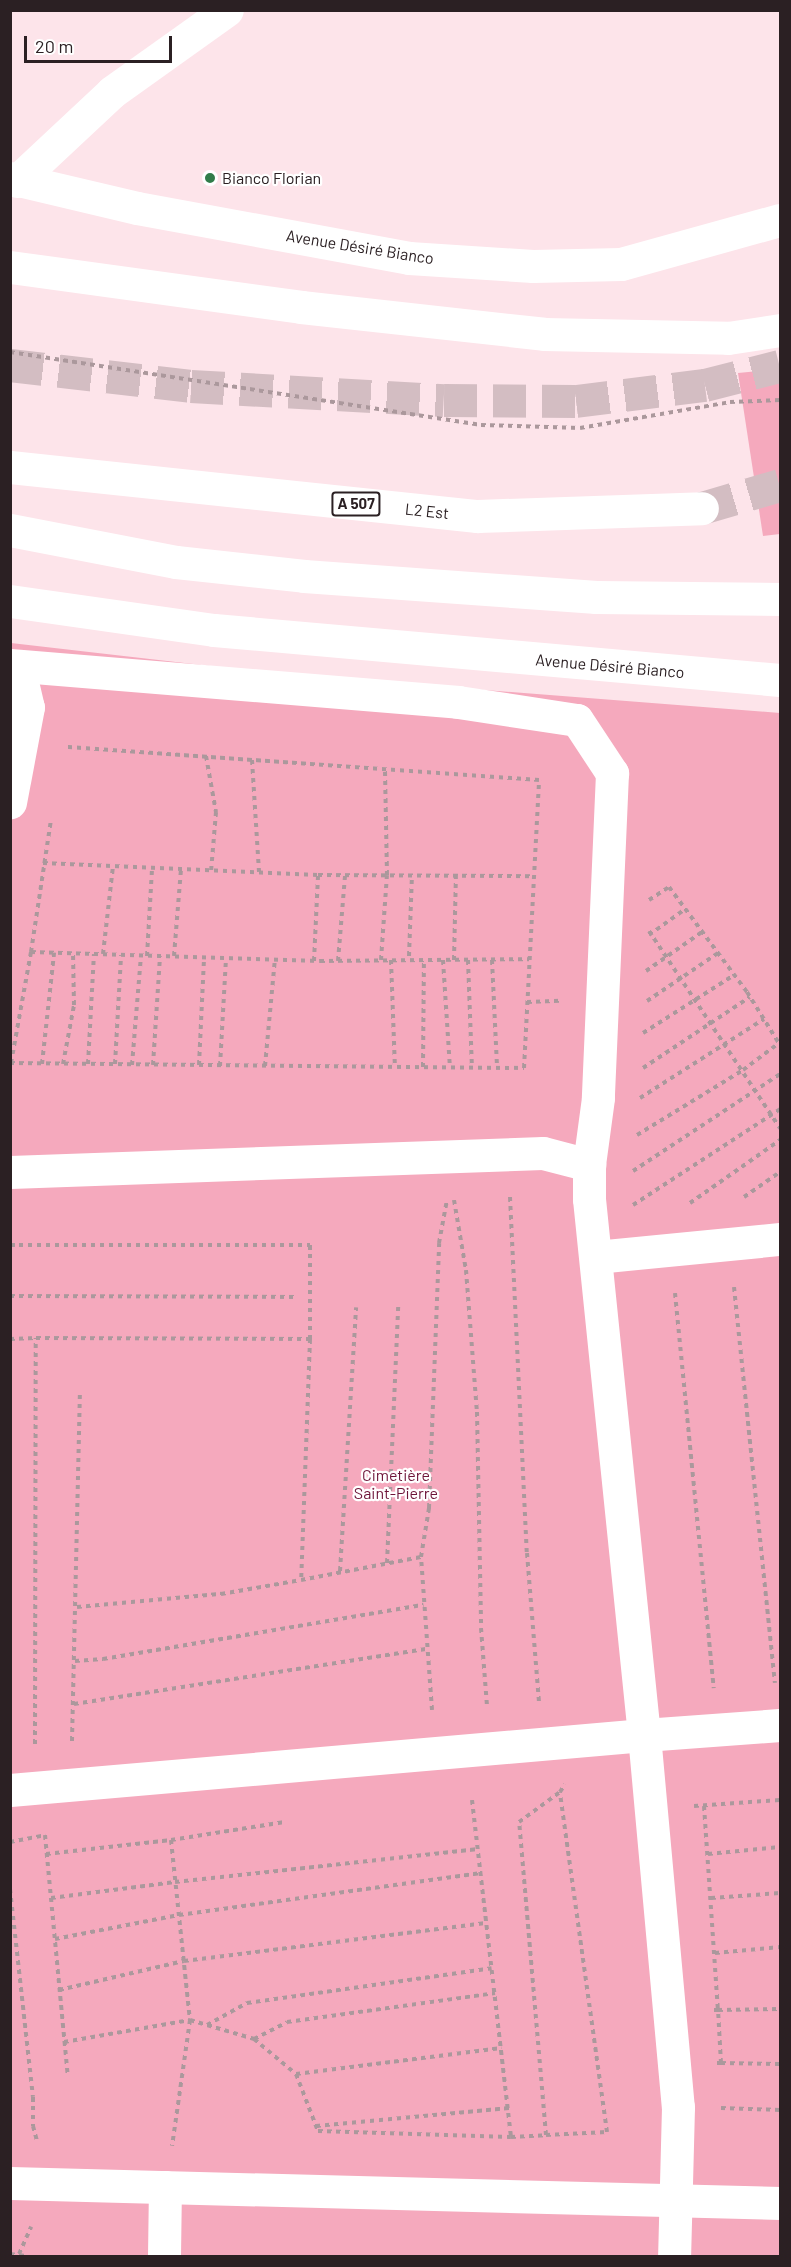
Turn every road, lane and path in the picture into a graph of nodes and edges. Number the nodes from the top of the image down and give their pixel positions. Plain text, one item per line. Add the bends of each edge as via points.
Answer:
1 (227, 10) edge
2 (14, 180) edge
3 (780, 220) edge
4 (10, 267) edge
5 (780, 330) edge
6 (10, 352) edge
7 (780, 400) edge
8 (10, 467) edge
9 (702, 507) tunnel mouth
10 (10, 530) edge
11 (780, 599) edge
12 (10, 601) edge
13 (10, 665) edge
14 (10, 671) edge
15 (780, 680) edge
16 (206, 756) junction
17 (63, 759) dead end
18 (252, 759) junction
19 (385, 769) junction
20 (10, 802) edge
21 (52, 817) dead end
22 (43, 863) junction
23 (113, 866) junction
24 (152, 868) junction
25 (181, 869) junction
26 (211, 871) junction
27 (259, 872) junction
28 (318, 875) junction
29 (345, 875) junction
30 (387, 875) junction
31 (412, 875) junction
32 (456, 875) junction
33 (534, 876) junction
34 (620, 910) junction
35 (702, 932) junction
36 (31, 952) junction
37 (54, 953) junction
38 (73, 954) junction
39 (94, 954) junction
40 (103, 954) junction
41 (718, 954) junction
42 (121, 955) junction
43 (141, 956) junction
44 (147, 956) junction
45 (160, 956) junction
46 (174, 956) junction
47 (409, 956) dead end
48 (204, 957) junction
49 (667, 957) junction
50 (226, 958) junction
51 (275, 959) junction
52 (529, 959) junction
53 (381, 960) junction
54 (391, 960) junction
55 (424, 960) junction
56 (443, 960) junction
57 (454, 960) junction
58 (468, 960) junction
59 (492, 960) junction
60 (314, 961) junction
61 (338, 961) junction
62 (734, 975) junction
63 (681, 978) junction
64 (750, 997) junction
65 (602, 999) junction
66 (696, 1000) junction
67 (764, 1019) junction
68 (711, 1023) junction
69 (780, 1044) edge
70 (726, 1045) junction
71 (600, 1046) junction
72 (11, 1064) edge
73 (42, 1064) junction
74 (63, 1064) junction
75 (115, 1064) junction
76 (88, 1065) junction
77 (132, 1065) junction
78 (153, 1065) junction
79 (199, 1065) junction
80 (220, 1066) junction
81 (265, 1066) junction
82 (395, 1067) junction
83 (423, 1067) junction
84 (450, 1067) junction
85 (472, 1067) junction
86 (497, 1068) junction
87 (743, 1070) junction
88 (780, 1074) edge
89 (757, 1092) junction
90 (780, 1109) edge
91 (596, 1112) junction
92 (772, 1115) junction
93 (780, 1128) edge
94 (780, 1140) edge
95 (509, 1154) junction
96 (589, 1165) junction
97 (450, 1168) junction
98 (10, 1172) edge
99 (590, 1199) junction
100 (780, 1239) edge
101 (594, 1244) junction
102 (10, 1245) edge
103 (729, 1245) junction
104 (660, 1251) junction
105 (10, 1296) edge
106 (298, 1297) dead end
107 (398, 1306) dead end
108 (356, 1307) dead end
109 (36, 1338) junction
110 (10, 1339) edge
111 (310, 1339) junction
112 (80, 1393) dead end
113 (421, 1557) junction
114 (387, 1563) junction
115 (340, 1571) junction
116 (301, 1580) junction
117 (423, 1605) junction
118 (77, 1607) junction
119 (426, 1649) junction
120 (75, 1661) junction
121 (74, 1704) junction
122 (539, 1707) dead end
123 (488, 1710) dead end
124 (432, 1714) dead end
125 (780, 1725) edge
126 (718, 1730) junction
127 (644, 1735) junction
128 (590, 1739) junction
129 (44, 1745) dead end
130 (63, 1745) dead end
131 (10, 1790) edge
132 (560, 1792) junction
133 (472, 1800) dead end
134 (780, 1800) edge
135 (704, 1806) junction
136 (651, 1809) junction
137 (285, 1822) dead end
138 (171, 1840) junction
139 (10, 1842) edge
140 (780, 1847) edge
141 (477, 1850) junction
142 (46, 1854) junction
143 (708, 1854) junction
144 (481, 1873) junction
145 (175, 1881) junction
146 (10, 1889) edge
147 (780, 1893) edge
148 (51, 1898) junction
149 (711, 1898) junction
150 (179, 1915) junction
151 (486, 1923) junction
152 (55, 1939) junction
153 (780, 1947) edge
154 (715, 1953) junction
155 (184, 1961) junction
156 (492, 1968) junction
157 (59, 1990) junction
158 (495, 1993) junction
159 (780, 2009) edge
160 (718, 2010) junction
161 (670, 2014) junction
162 (190, 2020) junction
163 (207, 2025) junction
164 (254, 2039) junction
165 (64, 2042) junction
166 (501, 2048) junction
167 (721, 2063) junction
168 (674, 2064) junction
169 (780, 2064) edge
170 (296, 2074) junction
171 (68, 2077) dead end
172 (678, 2107) junction
173 (509, 2108) junction
174 (780, 2110) edge
175 (316, 2126) junction
176 (546, 2135) junction
177 (511, 2138) junction
178 (10, 2183) edge
179 (50, 2184) junction
180 (165, 2187) junction
181 (677, 2202) junction
182 (780, 2203) edge
183 (10, 2254) edge
184 (20, 2254) junction
185 (26, 2256) edge
186 (164, 2256) edge
187 (674, 2256) edge

1 - 2 main road via 112,92
2 - 3 main road, Avenue Désiré Bianco via 137,208 409,258 533,266 621,264
4 - 5 main road via 301,308 543,334 728,338
6 - 7 path via 481,425 580,428 730,402
8 - 9 main road, L2 Est / A 507 via 477,516
10 - 11 main road via 176,562 304,576 596,597
12 - 15 main road, Avenue Désiré Bianco via 226,631
13 - 34 main road via 458,702 577,720 612,773
14 - 20 main road via 22,682 28,707
16 - 17 path via 65,747
16 - 18 path
16 - 26 path via 216,812
18 - 19 path
18 - 27 path
19 - 30 path
19 - 33 path via 539,780
21 - 22 path
22 - 23 path
22 - 36 path
23 - 24 path
23 - 40 path
24 - 25 path
24 - 44 path
25 - 26 path
25 - 46 path
26 - 27 path
27 - 28 path
28 - 29 path
28 - 60 path
29 - 30 path
29 - 61 path
30 - 31 path
30 - 53 path
31 - 32 path
31 - 47 path
32 - 33 path
32 - 57 path
33 - 52 path
34 - 35 path via 669,887
34 - 49 path
34 - 65 main road
35 - 41 path
35 - 49 path
36 - 37 path
36 - 72 path
37 - 38 path
37 - 73 path
38 - 39 path
38 - 74 path via 74,1005
39 - 40 path
39 - 76 path
40 - 42 path
41 - 62 path
41 - 63 path
42 - 43 path
42 - 75 path
43 - 44 path
43 - 77 path
44 - 45 path
45 - 46 path
45 - 78 path
46 - 48 path
48 - 50 path
48 - 79 path
49 - 63 path
49 - 65 path
50 - 51 path
50 - 80 path
51 - 60 path
51 - 81 path
52 - 59 path
52 - 86 path via 524,1068
53 - 54 path
53 - 61 path
54 - 55 path
54 - 82 path
55 - 56 path
55 - 83 path
56 - 57 path
56 - 84 path
57 - 58 path
58 - 59 path
58 - 85 path
59 - 86 path
60 - 61 path
62 - 64 path
62 - 66 path
63 - 66 path
63 - 71 path
64 - 67 path
64 - 68 path
65 - 71 main road
66 - 68 path
66 - 71 path
67 - 69 path
67 - 70 path
68 - 70 path
68 - 91 path
69 - 87 path
70 - 87 path
70 - 91 path
71 - 91 main road
72 - 73 path
73 - 74 path
74 - 76 path
75 - 76 path
75 - 77 path
77 - 78 path
78 - 79 path
79 - 80 path
80 - 81 path
81 - 82 path
82 - 83 path
83 - 84 path
84 - 85 path
85 - 86 path
87 - 89 path
87 - 96 path
88 - 89 path
89 - 92 path
89 - 99 path
90 - 92 path
91 - 96 main road
92 - 93 path
92 - 101 path
94 - 104 path via 656,1226
95 - 96 main road via 543,1153
95 - 97 main road
95 - 122 path via 527,1553
96 - 99 main road
97 - 98 main road
97 - 113 path via 439,1243 429,1508
97 - 123 path via 466,1270 477,1412 481,1628
99 - 101 main road
100 - 103 main road
101 - 104 main road
101 - 127 main road
102 - 111 path via 310,1245
103 - 104 main road
103 - 125 path
104 - 126 path
105 - 106 path
107 - 114 path
108 - 115 path
109 - 110 path
109 - 111 path
109 - 129 path via 35,1745
111 - 116 path
112 - 118 path
113 - 114 path
113 - 117 path
114 - 115 path
115 - 116 path
116 - 118 path via 221,1594
117 - 119 path
117 - 120 path
118 - 120 path
119 - 121 path
119 - 124 path
120 - 121 path
121 - 130 path via 72,1745
125 - 126 main road
126 - 127 main road
127 - 128 main road
127 - 136 main road
128 - 131 main road
128 - 132 path
132 - 176 path via 519,1822
132 - 176 path via 607,2132
133 - 141 path
134 - 135 path
135 - 136 path
135 - 143 path
136 - 161 main road
137 - 138 path
138 - 142 path
138 - 145 path
139 - 142 path via 45,1835
140 - 143 path
141 - 144 path
141 - 145 path
142 - 148 path
143 - 149 path
144 - 150 path
144 - 151 path
145 - 148 path
145 - 150 path
146 - 179 path via 33,2126
147 - 149 path
148 - 152 path
149 - 154 path
150 - 152 path
150 - 155 path
151 - 155 path
151 - 156 path
152 - 157 path
153 - 154 path
154 - 160 path
155 - 157 path
155 - 162 path
156 - 158 path
156 - 163 path via 248,2003
157 - 165 path
158 - 164 path via 287,2022
158 - 166 path
159 - 160 path
160 - 161 path
160 - 167 path
161 - 168 main road
162 - 163 path
162 - 165 path
162 - 180 path
163 - 164 path
164 - 170 path
165 - 171 path
166 - 170 path
166 - 173 path
167 - 168 path
167 - 169 path
168 - 172 main road
170 - 175 path
172 - 174 path
172 - 181 main road
173 - 175 path
173 - 177 path
175 - 177 path via 318,2131
176 - 177 path
178 - 179 main road
179 - 180 main road
179 - 184 path
180 - 181 main road
180 - 186 main road
181 - 182 main road
181 - 187 main road
183 - 184 path
184 - 185 path

